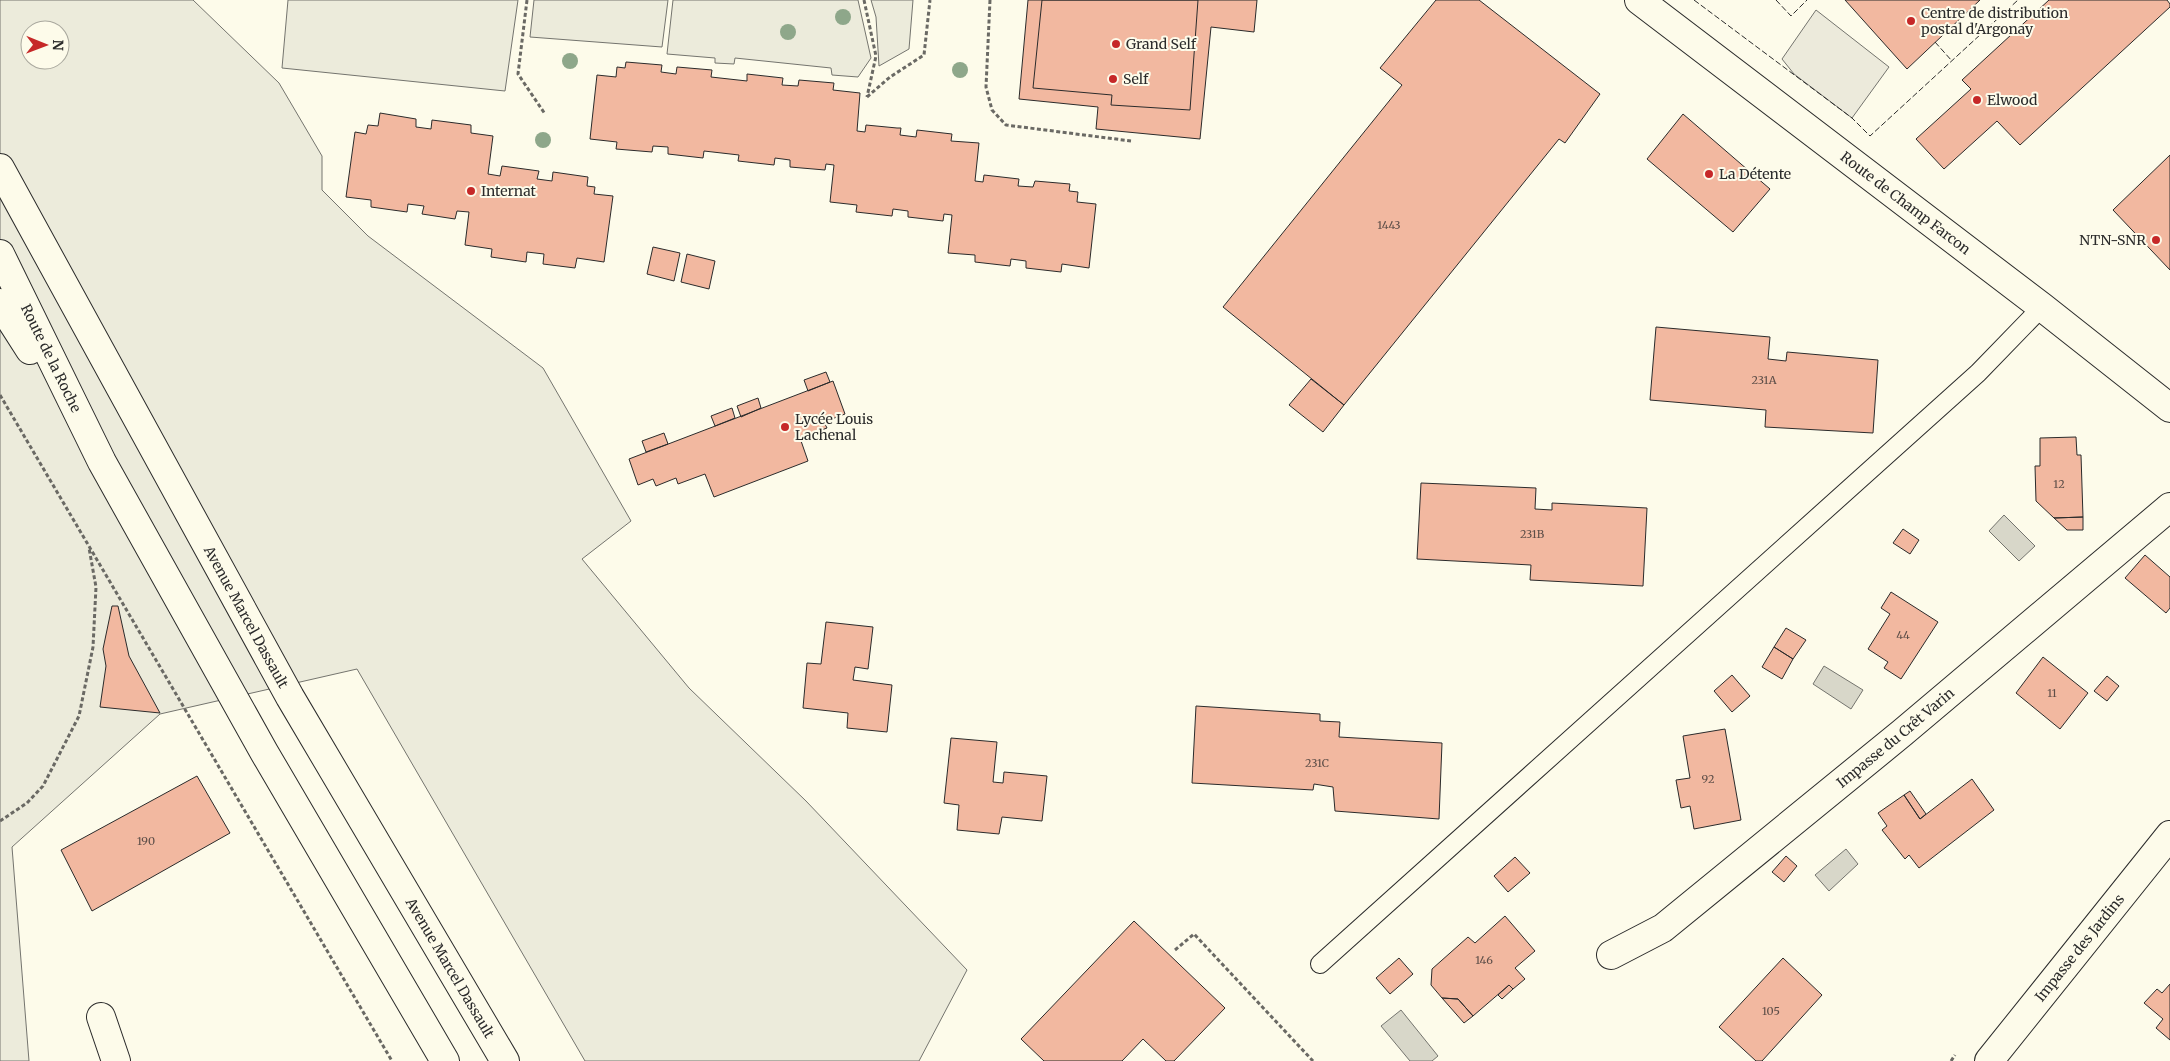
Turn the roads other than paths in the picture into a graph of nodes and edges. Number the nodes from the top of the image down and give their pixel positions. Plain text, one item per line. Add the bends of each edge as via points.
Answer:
1 (1639, 0) edge
2 (0, 168) edge
3 (0, 254) edge
4 (0, 303) edge
5 (2042, 307) junction
6 (2170, 408) edge
7 (102, 462) junction
8 (2170, 507) edge
9 (2170, 836) edge
10 (1611, 955) dead end
11 (1320, 964) dead end
12 (101, 1017) dead end
13 (116, 1061) edge
14 (445, 1061) edge
15 (505, 1061) edge
16 (1990, 1061) edge

1 - 5 main road, Route de Champ Farcon
2 - 15 main road, Avenue Marcel Dassault via 290,697
3 - 7 main road, Route de la Roche
4 - 7 main road
5 - 6 main road, Route de Champ Farcon
5 - 11 lane via 1978,373
7 - 14 main road via 264,752
8 - 10 main road, Impasse du Crêt Varin via 1664,928
9 - 16 main road, Impasse des Jardins
12 - 13 main road

